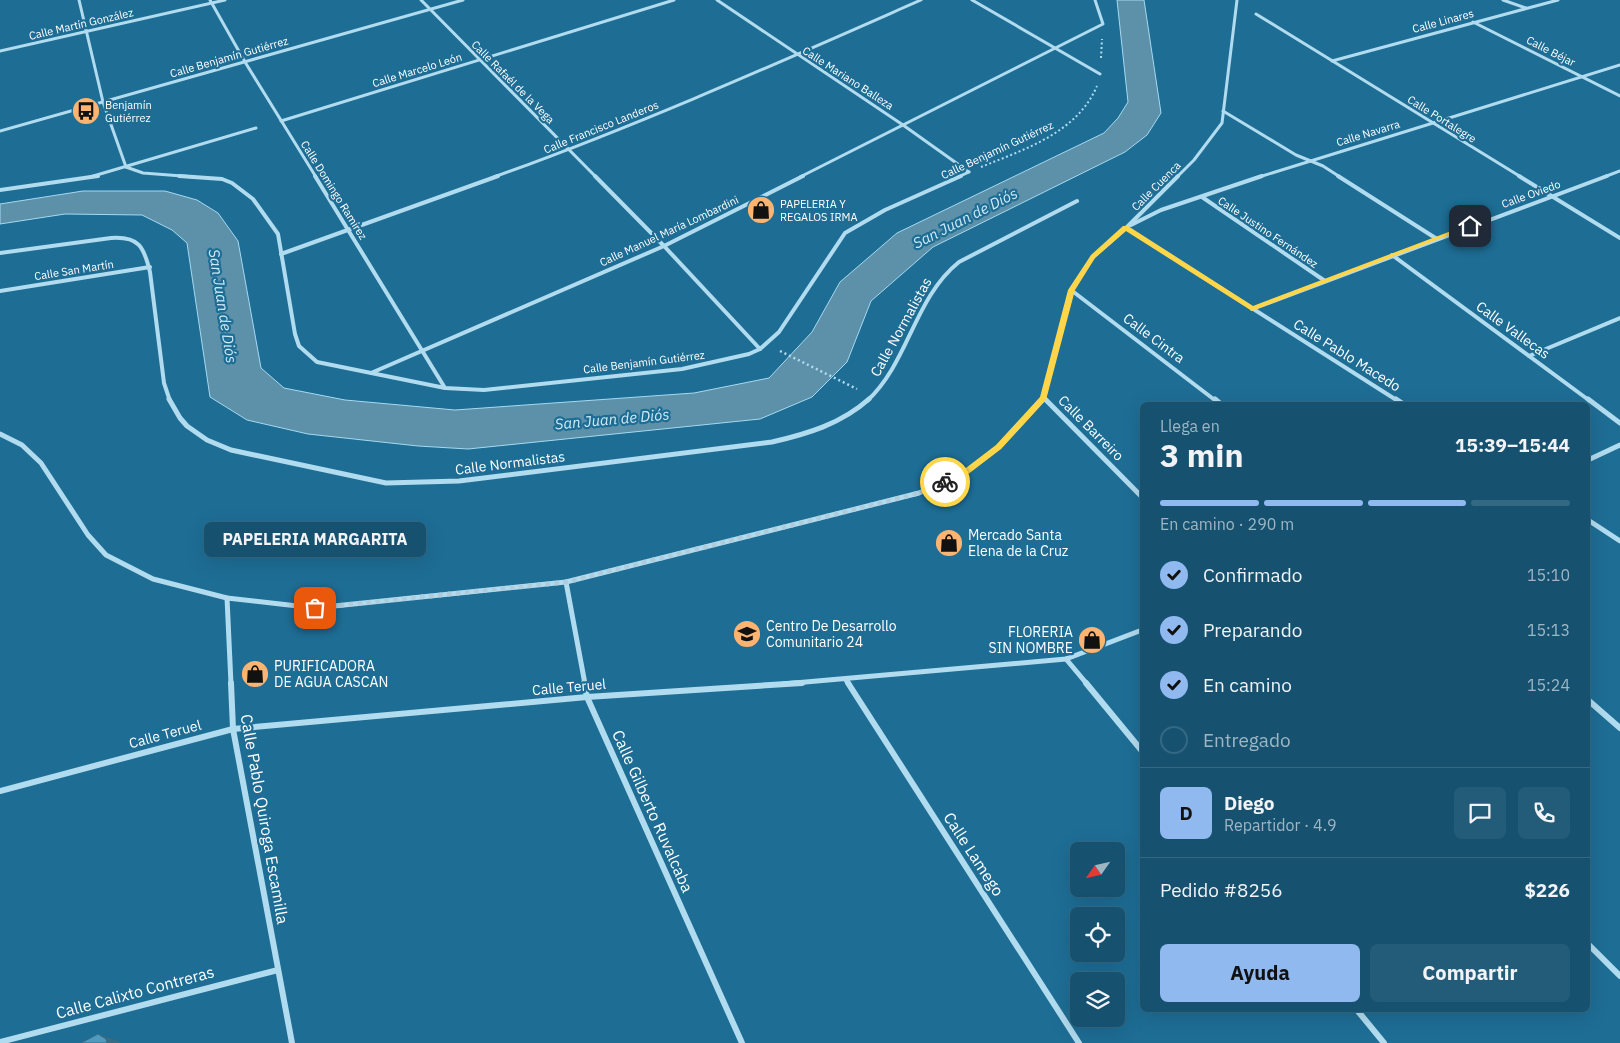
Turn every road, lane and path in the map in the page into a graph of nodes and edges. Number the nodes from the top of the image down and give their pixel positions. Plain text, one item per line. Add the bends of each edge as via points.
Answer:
1 (78, 0) edge
2 (225, 0) edge
3 (421, 0) edge
4 (463, 0) edge
5 (674, 0) edge
6 (717, 0) edge
7 (921, 0) edge
8 (972, 0) edge
9 (1095, 0) edge
10 (1236, 0) edge
11 (1503, 0) edge
12 (1558, 0) edge
13 (211, 2) edge
14 (1527, 8) junction
15 (430, 9) junction
16 (1256, 14) dead end
17 (1473, 22) junction
18 (1103, 24) junction
19 (86, 32) junction
20 (1056, 48) junction
21 (0, 51) edge
22 (797, 55) junction
23 (478, 60) junction
24 (1332, 61) junction
25 (245, 62) junction
26 (1620, 65) edge
27 (1100, 74) junction
28 (1583, 77) junction
29 (1620, 96) edge
30 (102, 102) junction
31 (1223, 111) junction
32 (281, 121) junction
33 (1432, 123) junction
34 (904, 125) junction
35 (256, 128) dead end
36 (0, 131) edge
37 (569, 150) junction
38 (1309, 160) junction
39 (126, 167) junction
40 (1620, 171) edge
41 (969, 172) junction
42 (0, 190) edge
43 (1552, 196) junction
44 (1202, 197) junction
45 (1077, 201) dead end
46 (1126, 228) junction
47 (348, 230) junction
48 (1620, 238) edge
49 (1437, 239) junction
50 (664, 246) junction
51 (0, 253) edge
52 (281, 254) junction
53 (1392, 255) junction
54 (150, 267) junction
55 (1325, 281) junction
56 (1071, 290) junction
57 (0, 291) edge
58 (1252, 309) junction
59 (1620, 318) edge
60 (760, 349) junction
61 (779, 350) dead end
62 (423, 351) junction
63 (1529, 356) junction
64 (371, 373) junction
65 (445, 388) junction
66 (861, 391) dead end
67 (1044, 398) junction
68 (1218, 402) edge
69 (1400, 402) edge
70 (1620, 423) edge
71 (0, 434) edge
72 (1620, 445) edge
73 (1590, 459) edge
74 (1140, 495) edge
75 (1590, 521) edge
76 (1620, 541) edge
77 (566, 582) junction
78 (227, 598) junction
79 (1140, 631) edge
80 (1066, 659) junction
81 (846, 680) junction
82 (587, 697) junction
83 (1590, 702) edge
84 (1620, 728) edge
85 (233, 729) junction
86 (1140, 750) edge
87 (0, 791) edge
88 (1590, 946) edge
89 (278, 970) junction
90 (1620, 976) edge
91 (1359, 1012) edge
92 (0, 1042) edge
93 (292, 1043) edge
94 (742, 1043) edge
95 (1079, 1043) edge
96 (1384, 1043) edge

1 - 19 street
2 - 13 street, Calle Martín González
3 - 15 street, Calle Rafaél de la Vega
4 - 15 street, Calle Benjamín Gutiérrez
5 - 23 street, Calle Marcelo León
6 - 22 street, Calle Mariano Balleza
7 - 22 street, Calle Francisco Landeros
8 - 20 street
9 - 18 street
10 - 31 street, Calle Cuenca
11 - 14 street
12 - 14 street, Calle Linares
13 - 19 street, Calle Martín González
13 - 25 street, Calle Domingo Ramírez
14 - 17 street, Calle Linares
15 - 23 street, Calle Rafaél de la Vega
15 - 25 street, Calle Benjamín Gutiérrez
16 - 24 street, Calle Portalegre
17 - 24 street, Calle Linares
17 - 28 street, Calle Béjar
18 - 20 street, Calle Manuel María Lombardini
18 - 27 path, Calle Benjamín Gutiérrez
19 - 21 street, Calle Martín González
19 - 30 street
20 - 27 street
20 - 34 street, Calle Manuel María Lombardini
22 - 34 street, Calle Mariano Balleza
22 - 37 street, Calle Francisco Landeros
23 - 32 street, Calle Marcelo León
23 - 37 street, Calle Rafaél de la Vega
24 - 33 street, Calle Portalegre
25 - 30 street, Calle Benjamín Gutiérrez
25 - 32 street, Calle Domingo Ramírez
26 - 28 street, Calle Navarra
27 - 41 path, Calle Benjamín Gutiérrez via 1095,94 1068,126
28 - 29 street, Calle Béjar
28 - 33 street, Calle Navarra
30 - 36 street, Calle Benjamín Gutiérrez
30 - 39 street
31 - 38 street
31 - 46 street, Calle Cuenca via 1222,123 1210,141
32 - 47 street, Calle Domingo Ramírez
33 - 38 street, Calle Navarra
33 - 43 street, Calle Portalegre
34 - 41 street, Calle Mariano Balleza
34 - 50 street, Calle Manuel María Lombardini
35 - 39 street
37 - 47 street, Calle Francisco Landeros
37 - 50 street, Calle Rafaél de la Vega
38 - 44 street, Calle Navarra
38 - 49 street
39 - 42 street via 97,176
39 - 52 street, Calle Benjamín Gutiérrez via 143,173 211,178 232,183 253,199 278,234
40 - 43 street, Calle Oviedo
41 - 60 street, Calle Benjamín Gutiérrez via 885,210 845,233 779,332
43 - 48 street, Calle Portalegre
43 - 49 street, Calle Oviedo
44 - 46 street, Calle Navarra via 1161,210
44 - 55 street, Calle Justino Fernández
45 - 54 street, Calle Normalistas via 945,272 883,383 844,419 812,433 772,442 459,481 386,483 231,450 209,442 189,429 177,416 166,392
46 - 56 street, Calle Cuenca via 1093,257
46 - 58 street, Calle Pablo Macedo
47 - 52 street, Calle Francisco Landeros
47 - 62 street, Calle Domingo Ramírez
49 - 53 street, Calle Oviedo
50 - 60 street, Calle Rafaél de la Vega
50 - 62 street, Calle Manuel María Lombardini
51 - 54 street, Calle Normalistas via 121,237 142,246
52 - 64 street, Calle Benjamín Gutiérrez via 299,346 317,362
53 - 55 street, Calle Oviedo
53 - 63 street, Calle Vallecas
54 - 57 street, Calle San Martín
55 - 58 street, Calle Oviedo
56 - 67 street, Calle Cuenca
56 - 68 street, Calle Cintra
58 - 69 street, Calle Pablo Macedo
59 - 63 street
60 - 65 street, Calle Benjamín Gutiérrez via 682,369 484,390
61 - 66 path
62 - 64 street, Calle Manuel María Lombardini
62 - 65 street, Calle Domingo Ramírez
63 - 70 street, Calle Vallecas
64 - 65 street, Calle Benjamín Gutiérrez
67 - 74 street, Calle Barreiro
67 - 77 street via 999,447 964,473 919,493
71 - 78 street via 22,445 41,463 88,535 106,555 153,579
72 - 73 street
75 - 76 street
77 - 78 street via 315,608
77 - 82 street, Calle Gilberto Ruvalcaba
78 - 85 street, Calle Pablo Quiroga Escamilla
79 - 80 street, Calle Teruel
80 - 81 street, Calle Teruel
80 - 86 street
81 - 82 street, Calle Teruel
81 - 95 street, Calle Lamego
82 - 85 street, Calle Teruel
82 - 94 street, Calle Gilberto Ruvalcaba
83 - 84 street
85 - 87 street, Calle Teruel
85 - 89 street, Calle Pablo Quiroga Escamilla
88 - 90 street
89 - 92 street, Calle Calixto Contreras
89 - 93 street, Calle Pablo Quiroga Escamilla
91 - 96 street

